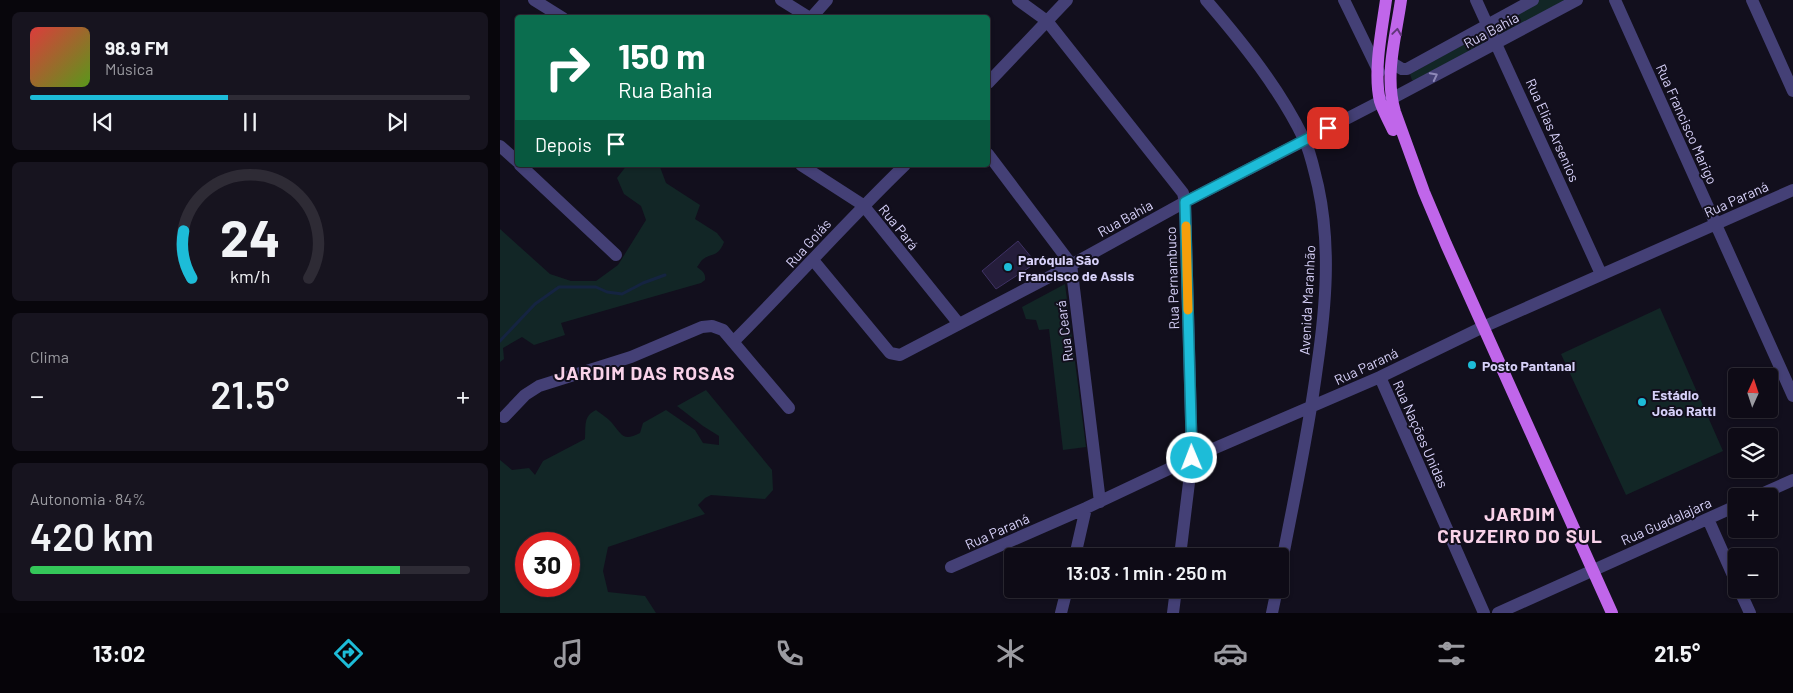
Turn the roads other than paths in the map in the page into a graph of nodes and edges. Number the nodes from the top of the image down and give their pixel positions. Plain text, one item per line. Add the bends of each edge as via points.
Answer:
1 (534, 0) edge
2 (781, 0) edge
3 (827, 0) edge
4 (1018, 0) edge
5 (1067, 0) edge
6 (1206, 0) edge
7 (1344, 0) edge
8 (1386, 0) edge
9 (1401, 0) edge
10 (1476, 0) edge
11 (1533, 0) edge
12 (1577, 0) edge
13 (1615, 0) edge
14 (1752, 0) edge
15 (558, 15) edge
16 (805, 15) edge
17 (813, 15) edge
18 (1047, 21) junction
19 (1486, 24) junction
20 (1497, 44) junction
21 (1392, 63) junction
22 (1407, 69) junction
23 (1379, 72) junction
24 (990, 81) edge
25 (1415, 86) junction
26 (1793, 91) edge
27 (1386, 100) junction
28 (1304, 140) junction
29 (501, 149) edge
30 (990, 157) edge
31 (515, 160) edge
32 (522, 167) edge
33 (804, 167) edge
34 (903, 167) edge
35 (1793, 190) edge
36 (1185, 202) junction
37 (863, 206) junction
38 (1715, 224) junction
39 (616, 255) dead end
40 (813, 260) junction
41 (1071, 264) junction
42 (1601, 274) junction
43 (959, 324) junction
44 (1483, 327) junction
45 (734, 341) junction
46 (1380, 377) junction
47 (1793, 396) edge
48 (1312, 407) junction
49 (789, 408) dead end
50 (504, 417) dead end
51 (1192, 458) junction
52 (1793, 480) edge
53 (1775, 488) edge
54 (1100, 502) junction
55 (1086, 508) junction
56 (1728, 510) edge
57 (1708, 519) junction
58 (1077, 548) edge
59 (1181, 548) edge
60 (1285, 548) edge
61 (1728, 564) edge
62 (951, 567) dead end
63 (1592, 570) junction
64 (1065, 598) edge
65 (1175, 598) edge
66 (1275, 598) edge
67 (1743, 598) edge
68 (1061, 613) edge
69 (1173, 613) edge
70 (1272, 613) edge
71 (1484, 613) edge
72 (1498, 613) edge
73 (1612, 613) edge
74 (1750, 613) edge

1 - 15 street
2 - 16 street
3 - 17 street
4 - 18 street, Rua Pernambuco
5 - 18 street
6 - 28 street, Avenida Maranhão via 1247,48
7 - 23 street
8 - 23 main road
21 -> 9 main road
10 - 19 street, Rua Elias Arsenios
11 - 19 street, Rua Bahia
12 - 20 street, Rua Bahia
13 - 38 street, Rua Francisco Marigo
14 - 26 street
18 - 24 street
18 - 36 street, Rua Pernambuco via 1183,193
19 - 20 street, Rua Elias Arsenios
19 - 22 street, Rua Bahia
25 -> 20 street, Rua Bahia
20 - 42 street, Rua Elias Arsenios
21 - 22 street
21 - 27 main road
22 - 25 street via 1406,81
23 - 27 main road
25 - 27 street, Rua Bahia
27 - 28 street, Rua Bahia
27 - 44 main road
28 - 36 street, Rua Bahia
28 - 48 street, Avenida Maranhão via 1322,208 1327,260 1322,334
29 - 31 street
30 - 41 street
32 - 39 street
33 - 37 street, Rua Pará
34 - 37 street, Rua Goiás
35 - 38 street, Rua Paraná
36 - 41 street, Rua Bahia
36 - 51 street, Rua Pernambuco
37 - 40 street, Rua Goiás
37 - 43 street, Rua Pará
38 - 42 street, Rua Paraná
38 - 47 street, Rua Francisco Marigo
40 - 43 street, Rua Bahia via 890,353 900,355
40 - 45 street, Rua Goiás
41 - 43 street, Rua Bahia
41 - 54 street, Rua Ceará
42 - 44 street, Rua Paraná
44 - 46 street, Rua Paraná
44 - 63 main road
45 - 49 street
45 - 50 street via 723,330 702,327 631,357 539,386 524,395
46 - 48 street, Rua Paraná
46 - 71 street, Rua Nações Unidas
48 - 51 street, Rua Paraná
48 - 60 street, Avenida Maranhão
51 - 54 street, Rua Paraná
51 - 59 street, Rua Pernambuco
52 - 53 street
54 - 55 street, Rua Paraná
55 - 58 street
55 - 62 street, Rua Paraná
56 - 57 street, Rua Guadalajara
57 - 61 street
57 - 63 street, Rua Guadalajara
63 - 72 street, Rua Guadalajara
63 - 73 main road
64 - 68 street
65 - 69 street
66 - 70 street
67 - 74 street

